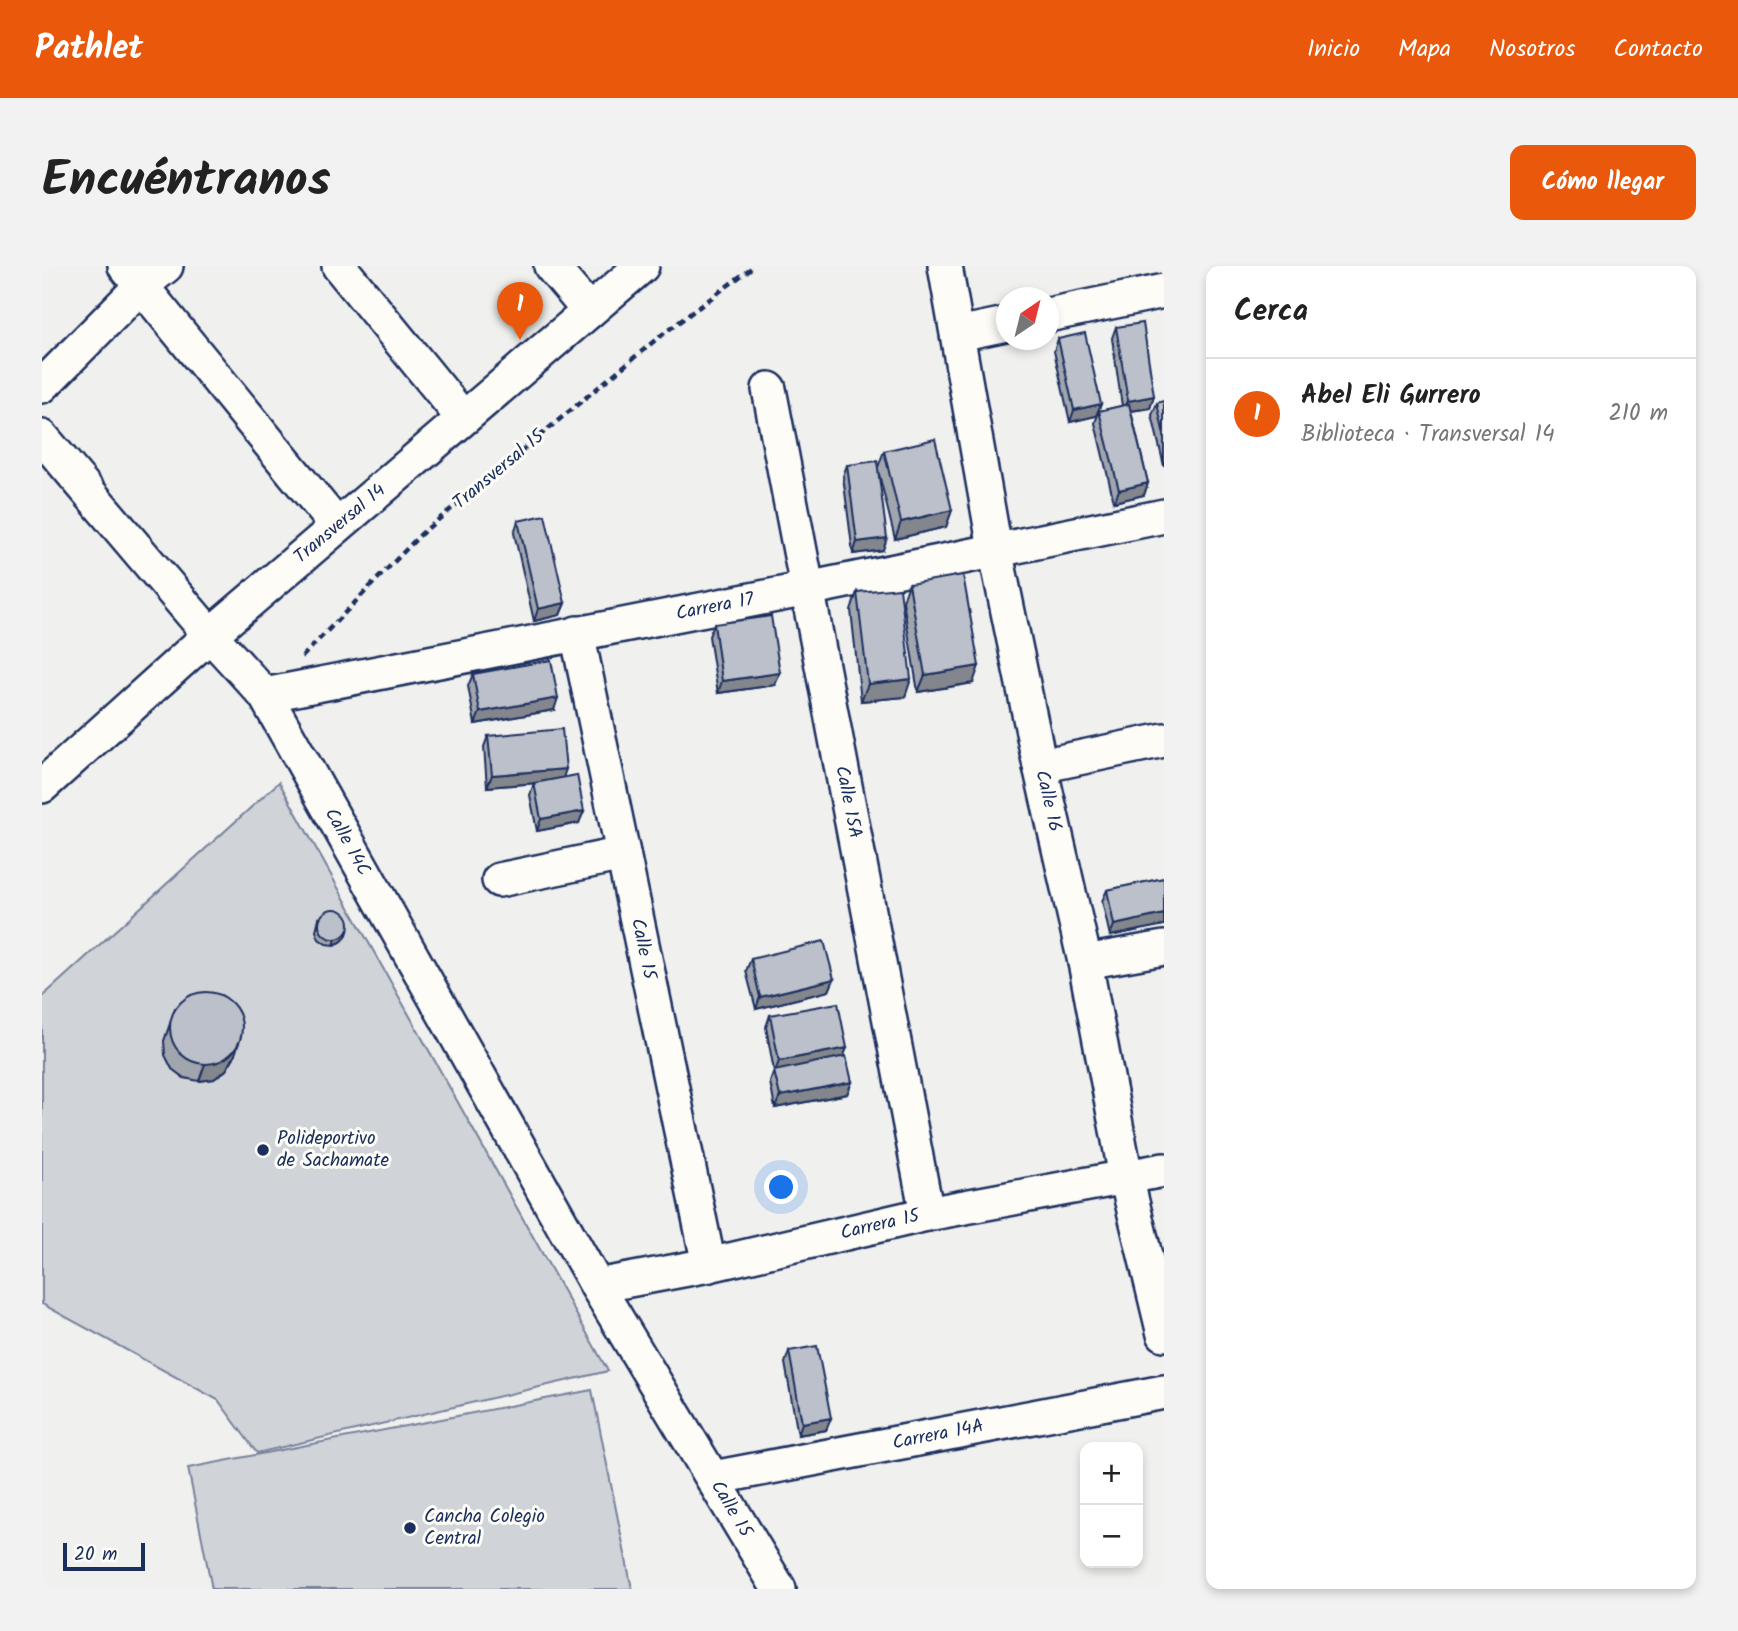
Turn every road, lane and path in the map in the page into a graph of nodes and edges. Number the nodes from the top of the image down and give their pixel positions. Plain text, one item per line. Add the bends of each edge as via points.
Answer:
1 (339, 266) edge
2 (551, 266) edge
3 (642, 266) edge
4 (754, 266) edge
5 (945, 266) edge
6 (144, 273) edge
7 (1164, 290) edge
8 (589, 311) junction
9 (1059, 313) edge
10 (996, 326) edge
11 (958, 334) junction
12 (42, 386) edge
13 (769, 389) dead end
14 (463, 418) junction
15 (42, 436) edge
16 (1164, 516) edge
17 (337, 526) junction
18 (995, 549) junction
19 (807, 589) junction
20 (577, 633) junction
21 (210, 635) junction
22 (265, 695) junction
23 (1164, 740) edge
24 (49, 766) edge
25 (1040, 766) junction
26 (623, 854) junction
27 (499, 880) dead end
28 (1164, 948) edge
29 (1086, 962) junction
30 (1164, 1170) edge
31 (1126, 1177) junction
32 (927, 1214) junction
33 (709, 1265) junction
34 (597, 1286) junction
35 (1164, 1334) edge
36 (1164, 1392) edge
37 (712, 1478) junction
38 (779, 1589) edge

1 - 14 street
2 - 8 street
3 - 8 street, Transversal 14
4 - 22 path, Transversal 15 via 659,337 421,534
5 - 11 street, Calle 16
6 - 12 street
6 - 17 street
7 - 9 street
8 - 14 street, Transversal 14
10 - 11 street
11 - 18 street, Calle 16
13 - 19 street, Calle 15A
14 - 17 street, Transversal 14
15 - 21 street, Calle 14C
16 - 18 street, Carrera 17
17 - 21 street, Transversal 14
18 - 19 street, Carrera 17
18 - 25 street, Calle 16
19 - 20 street, Carrera 17
19 - 32 street, Calle 15A
20 - 22 street, Carrera 17
20 - 26 street, Calle 15
21 - 22 street, Calle 14C
21 - 24 street, Transversal 14
22 - 34 street, Calle 14C
23 - 25 street
25 - 29 street, Calle 16
26 - 27 street
26 - 33 street, Calle 15
28 - 29 street
29 - 31 street, Calle 16
30 - 31 street, Carrera 15
31 - 32 street, Carrera 15
31 - 35 street, Calle 16
32 - 33 street, Carrera 15
33 - 34 street, Carrera 15
34 - 37 street, Calle 15
36 - 37 street, Carrera 14A
37 - 38 street, Calle 15

